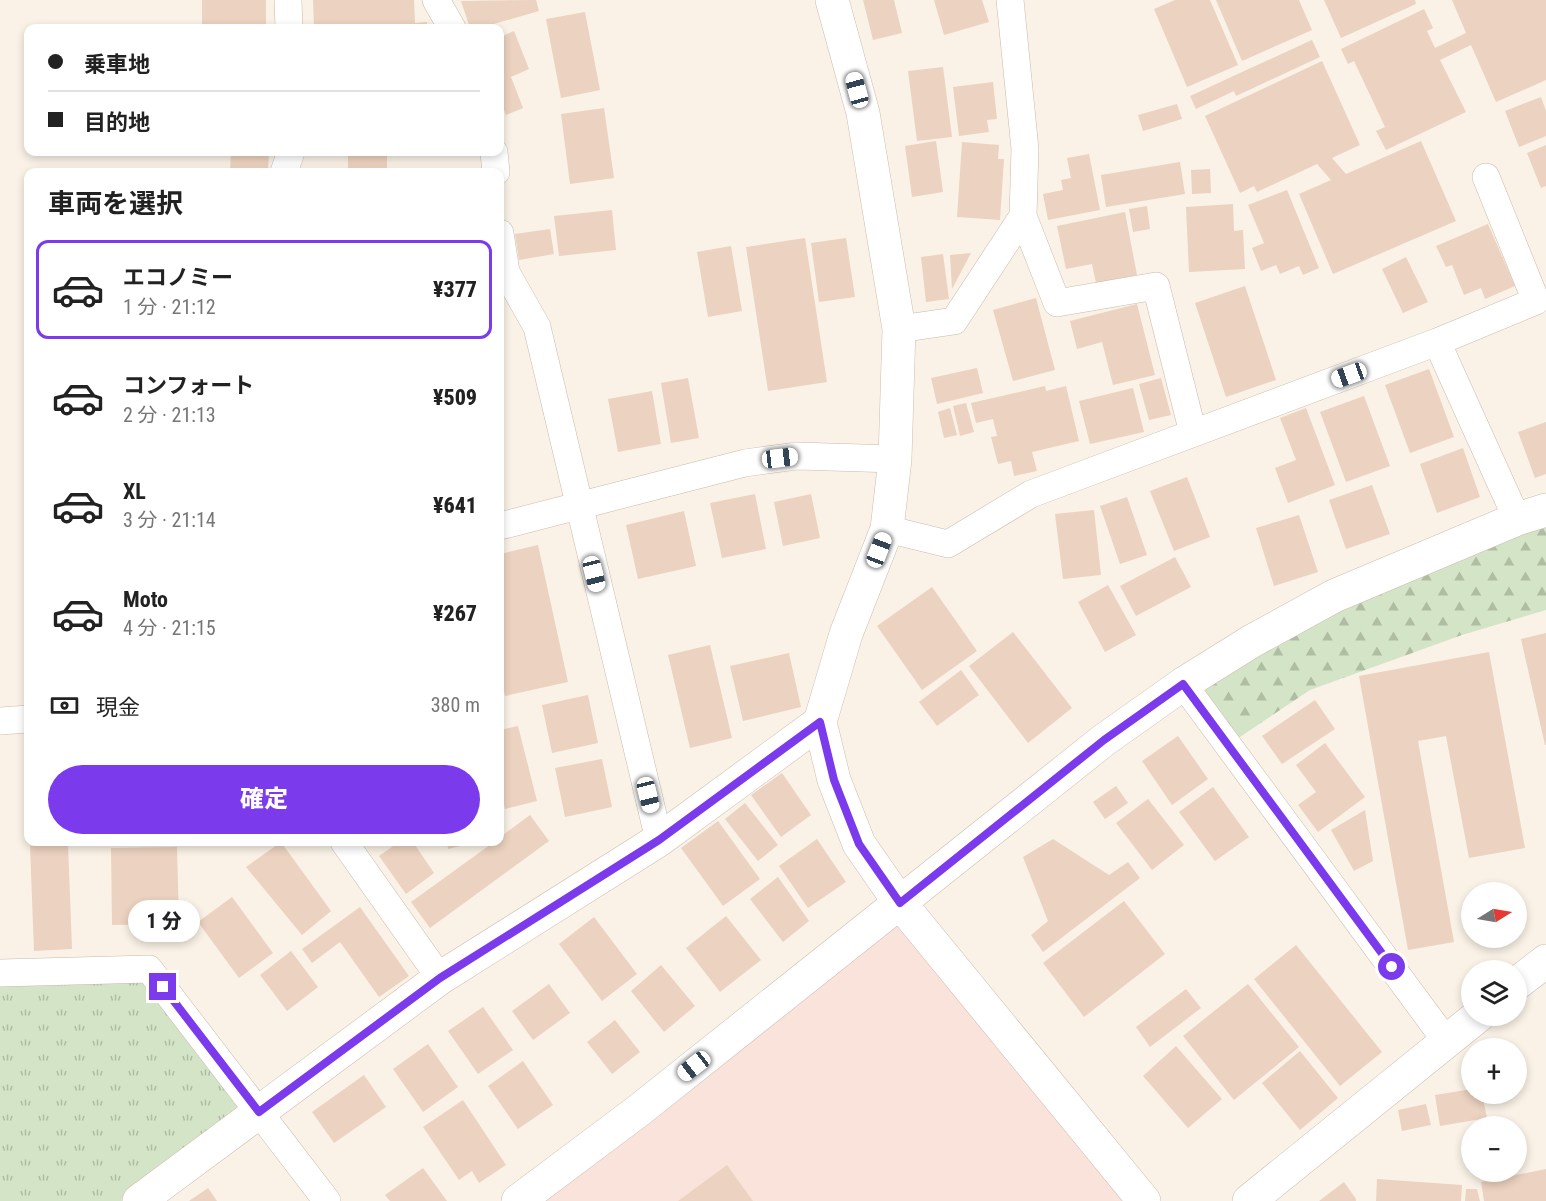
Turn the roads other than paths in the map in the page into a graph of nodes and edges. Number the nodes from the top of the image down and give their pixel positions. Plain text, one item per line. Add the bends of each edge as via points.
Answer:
1 (288, 0) edge
2 (436, 0) edge
3 (832, 0) edge
4 (1010, 0) edge
5 (289, 24) edge
6 (451, 24) edge
7 (1486, 177) dead end
8 (1023, 216) junction
9 (504, 259) edge
10 (899, 329) junction
11 (1437, 342) junction
12 (1193, 433) junction
13 (895, 459) junction
14 (578, 507) junction
15 (1531, 514) edge
16 (504, 525) edge
17 (887, 529) junction
18 (1183, 684) junction
19 (24, 719) edge
20 (0, 722) edge
21 (820, 722) junction
22 (659, 840) junction
23 (347, 846) edge
24 (900, 903) junction
25 (1546, 961) edge
26 (0, 973) edge
27 (1527, 976) edge
28 (440, 978) junction
29 (1465, 1026) edge
30 (1446, 1041) junction
31 (259, 1112) junction
32 (139, 1201) edge
33 (327, 1201) edge
34 (518, 1201) edge
35 (1144, 1201) edge
36 (1249, 1201) edge

1 - 5 street
2 - 6 street
3 - 10 street via 863,113
4 - 8 street via 1024,148
7 - 11 street via 1536,301
8 - 10 street via 954,321
8 - 12 street via 1057,303 1156,286
9 - 14 street via 506,272 537,327
10 - 13 street
11 - 12 street
11 - 15 street
12 - 17 street via 1031,494 948,544
13 - 14 street via 797,456 745,463
13 - 17 street
14 - 16 street
14 - 22 street
15 - 18 street via 1334,596
17 - 21 street via 846,634
18 - 24 street via 1104,740
18 - 30 street
19 - 20 street
21 - 22 street
21 - 24 street via 834,780 859,844
22 - 28 street
23 - 28 street
24 - 34 street
24 - 35 street
25 - 27 street
26 - 31 street via 149,969
28 - 31 street
29 - 30 street
30 - 36 street
31 - 32 street
31 - 33 street

